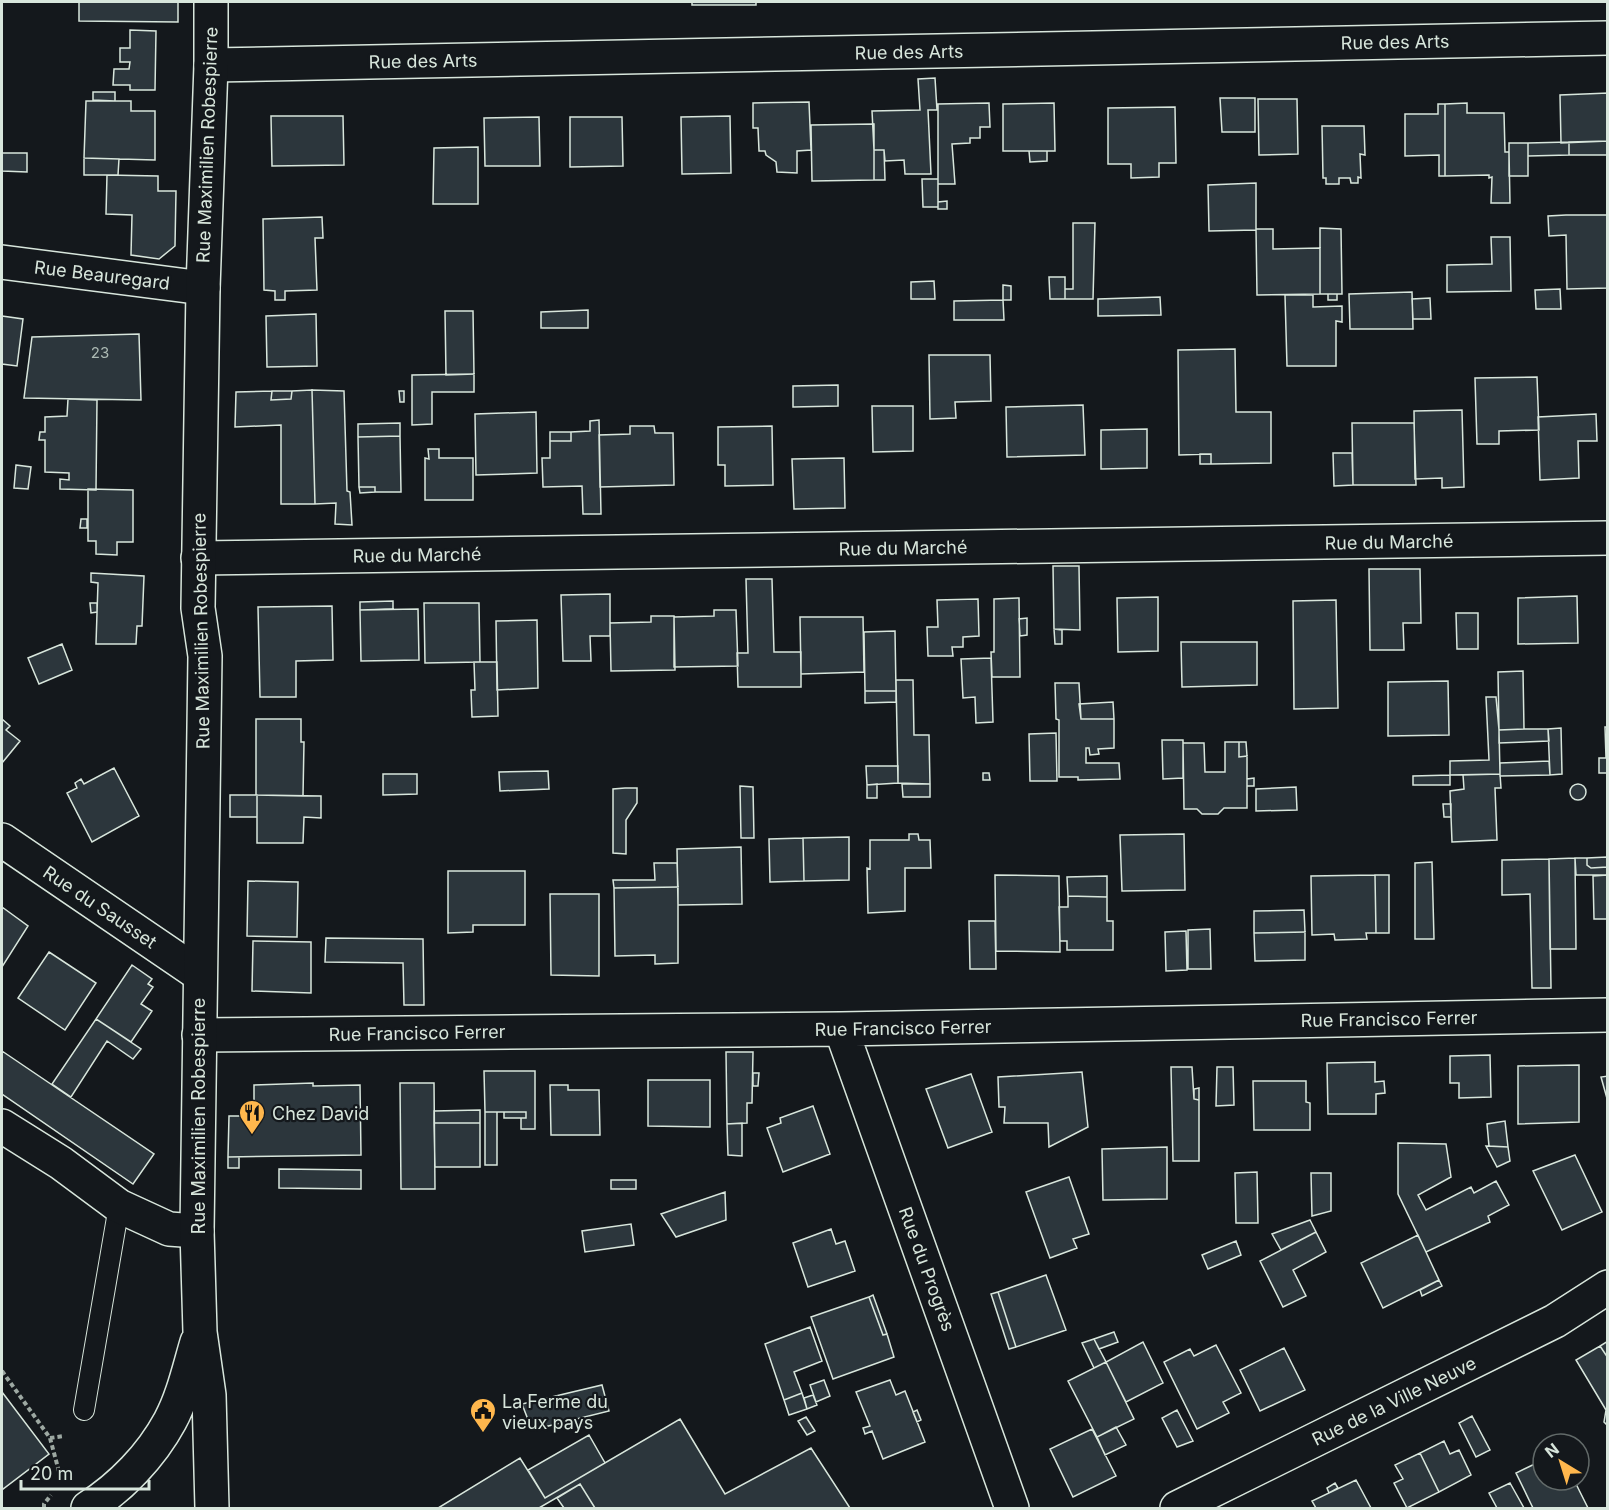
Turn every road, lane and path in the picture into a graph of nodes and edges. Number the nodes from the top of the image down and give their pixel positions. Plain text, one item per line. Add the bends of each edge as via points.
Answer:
1 (211, 2) edge
2 (1608, 38) edge
3 (211, 66) junction
4 (2, 262) edge
5 (203, 288) junction
6 (1608, 538) edge
7 (198, 558) junction
8 (2, 840) edge
9 (199, 974) junction
10 (1608, 1015) edge
11 (842, 1029) junction
12 (199, 1035) junction
13 (2, 1126) edge
14 (119, 1206) junction
15 (197, 1231) junction
16 (1608, 1287) edge
17 (200, 1332) junction
18 (2, 1371) edge
19 (84, 1410) dead end
20 (62, 1482) dead end
21 (56, 1489) dead end
22 (44, 1509) edge
23 (88, 1509) edge
24 (212, 1509) edge
25 (1012, 1509) edge
26 (1177, 1509) edge

1 - 3 street, Rue Maximilien Robespierre
2 - 3 street, Rue des Arts
3 - 5 street, Rue Maximilien Robespierre
4 - 5 street, Rue Beauregard
5 - 7 street, Rue Maximilien Robespierre
6 - 7 street, Rue du Marché
7 - 9 street, Rue Maximilien Robespierre via 198,608 205,656
8 - 9 street, Rue du Sausset
9 - 12 street, Rue Maximilien Robespierre
10 - 11 street, Rue Francisco Ferrer
11 - 12 street, Rue Francisco Ferrer
11 - 25 street, Rue du Progrès
12 - 15 street, Rue Maximilien Robespierre
13 - 14 street
14 - 15 street via 169,1229
14 - 19 lane
15 - 17 street, Rue Maximilien Robespierre
16 - 26 street, Rue de la Ville Neuve via 1555,1321
17 - 23 street, Rue Maximilien Robespierre via 170,1421 149,1453 124,1480
17 - 24 street, Rue Maximilien Robespierre via 209,1395
18 - 20 path via 50,1438
21 - 22 path

